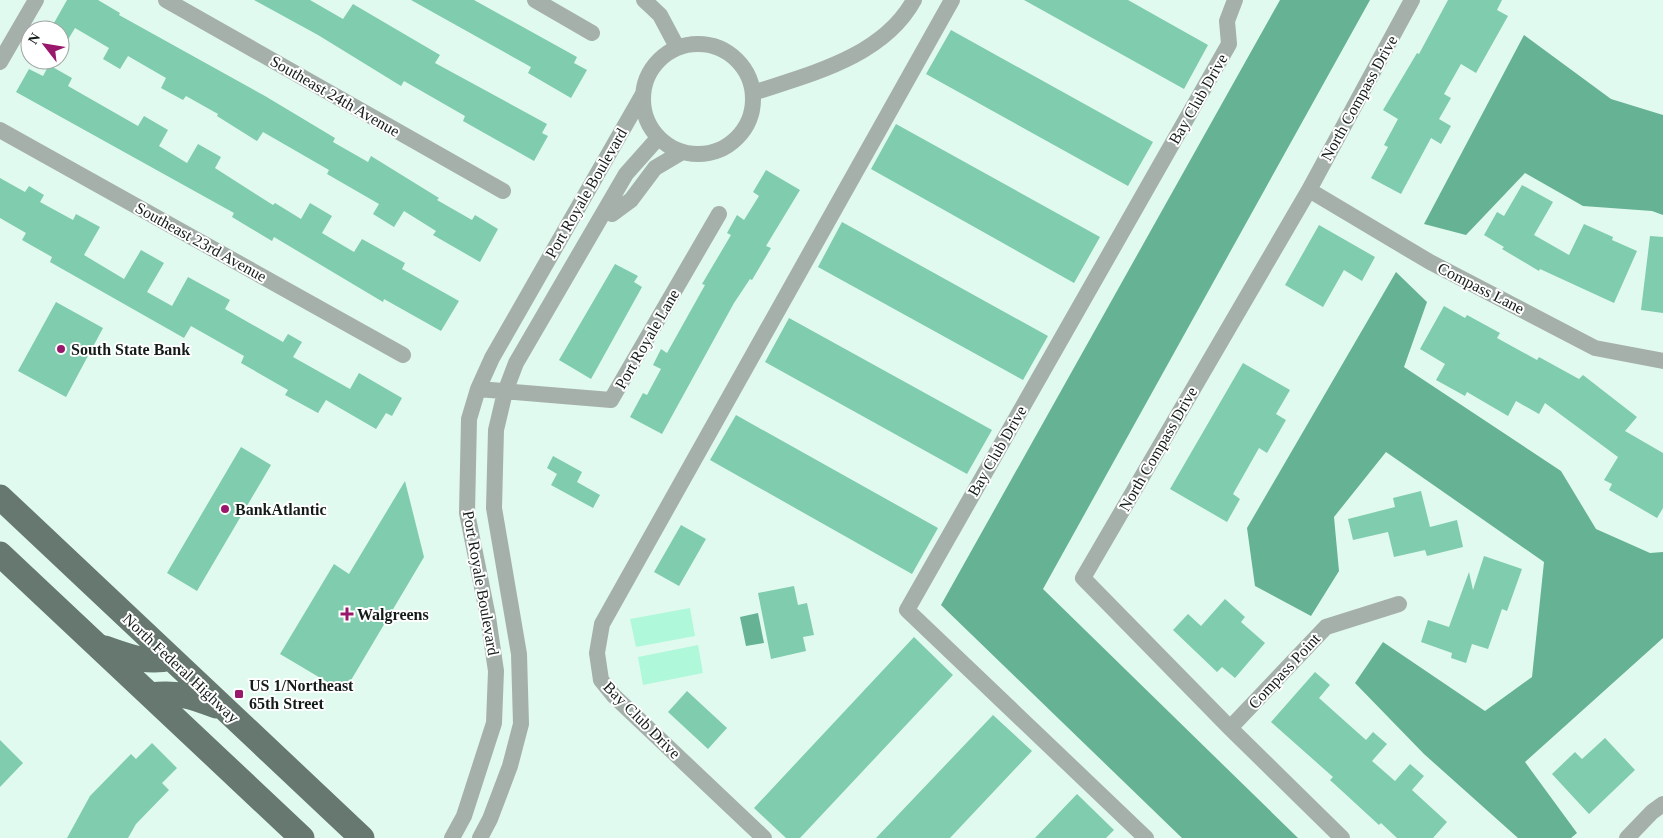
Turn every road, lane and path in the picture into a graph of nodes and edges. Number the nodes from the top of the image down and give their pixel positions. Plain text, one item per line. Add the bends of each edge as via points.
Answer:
1 (36, 0) edge
2 (166, 0) edge
3 (535, 0) edge
4 (644, 0) edge
5 (914, 0) edge
6 (952, 0) edge
7 (1235, 0) edge
8 (1412, 0) edge
9 (592, 33) dead end
10 (677, 48) junction
11 (0, 62) edge
12 (753, 93) junction
13 (643, 94) junction
14 (0, 130) edge
15 (669, 146) junction
16 (598, 172) junction
17 (621, 184) junction
18 (1309, 190) junction
19 (503, 191) dead end
20 (719, 214) dead end
21 (593, 233) junction
22 (403, 355) dead end
23 (1663, 361) edge
24 (478, 389) junction
25 (505, 392) junction
26 (0, 497) edge
27 (0, 554) edge
28 (1400, 604) dead end
29 (98, 646) junction
30 (171, 658) junction
31 (150, 695) junction
32 (225, 709) junction
33 (1230, 728) junction
34 (1663, 804) edge
35 (302, 838) edge
36 (362, 838) edge
37 (452, 838) edge
38 (480, 838) edge
39 (764, 838) edge
40 (1146, 838) edge
41 (1342, 838) edge
42 (1627, 838) edge

1 - 11 street
2 - 19 street, Southeast 24th Avenue
3 - 9 street
4 - 10 street via 660,15
5 - 12 street via 908,12 879,41 847,58
6 - 39 street, Bay Club Drive via 602,624 597,653 601,680
7 - 40 street, Bay Club Drive via 1227,21 1229,44 907,610
8 - 18 street, North Compass Drive
10 - 12 street via 702,44 726,52 745,69
10 - 13 street via 655,64
12 - 15 street via 750,118 736,139 715,152 703,154
13 - 15 street via 645,116
13 - 16 street, Port Royale Boulevard
14 - 22 street, Southeast 23rd Avenue
15 - 17 street, Port Royale Boulevard via 626,174
15 - 21 street, Port Royale Boulevard via 641,168 612,214
16 - 17 street
16 - 24 street, Port Royale Boulevard via 492,358
17 - 21 street, Port Royale Boulevard
18 - 23 street, Compass Lane via 1430,262 1595,348
18 - 33 street, North Compass Drive via 1083,578
20 - 25 street, Port Royale Lane via 611,400
21 - 25 street, Port Royale Boulevard via 516,363
24 - 25 street, Port Royale Lane
24 - 37 street, Port Royale Boulevard via 469,419 467,513 496,671 494,723 464,816
25 - 38 street, Port Royale Boulevard via 496,430 494,508 519,654 521,724 510,766
26 - 30 main road, North Federal Highway
27 - 29 main road
28 - 33 street, Compass Point via 1326,627
29 - 30 main road via 141,660 158,662
29 - 31 main road
30 - 32 main road, North Federal Highway
31 - 32 main road via 186,695
31 - 35 main road
32 - 36 main road, North Federal Highway
33 - 41 street, North Compass Drive
34 - 42 street

